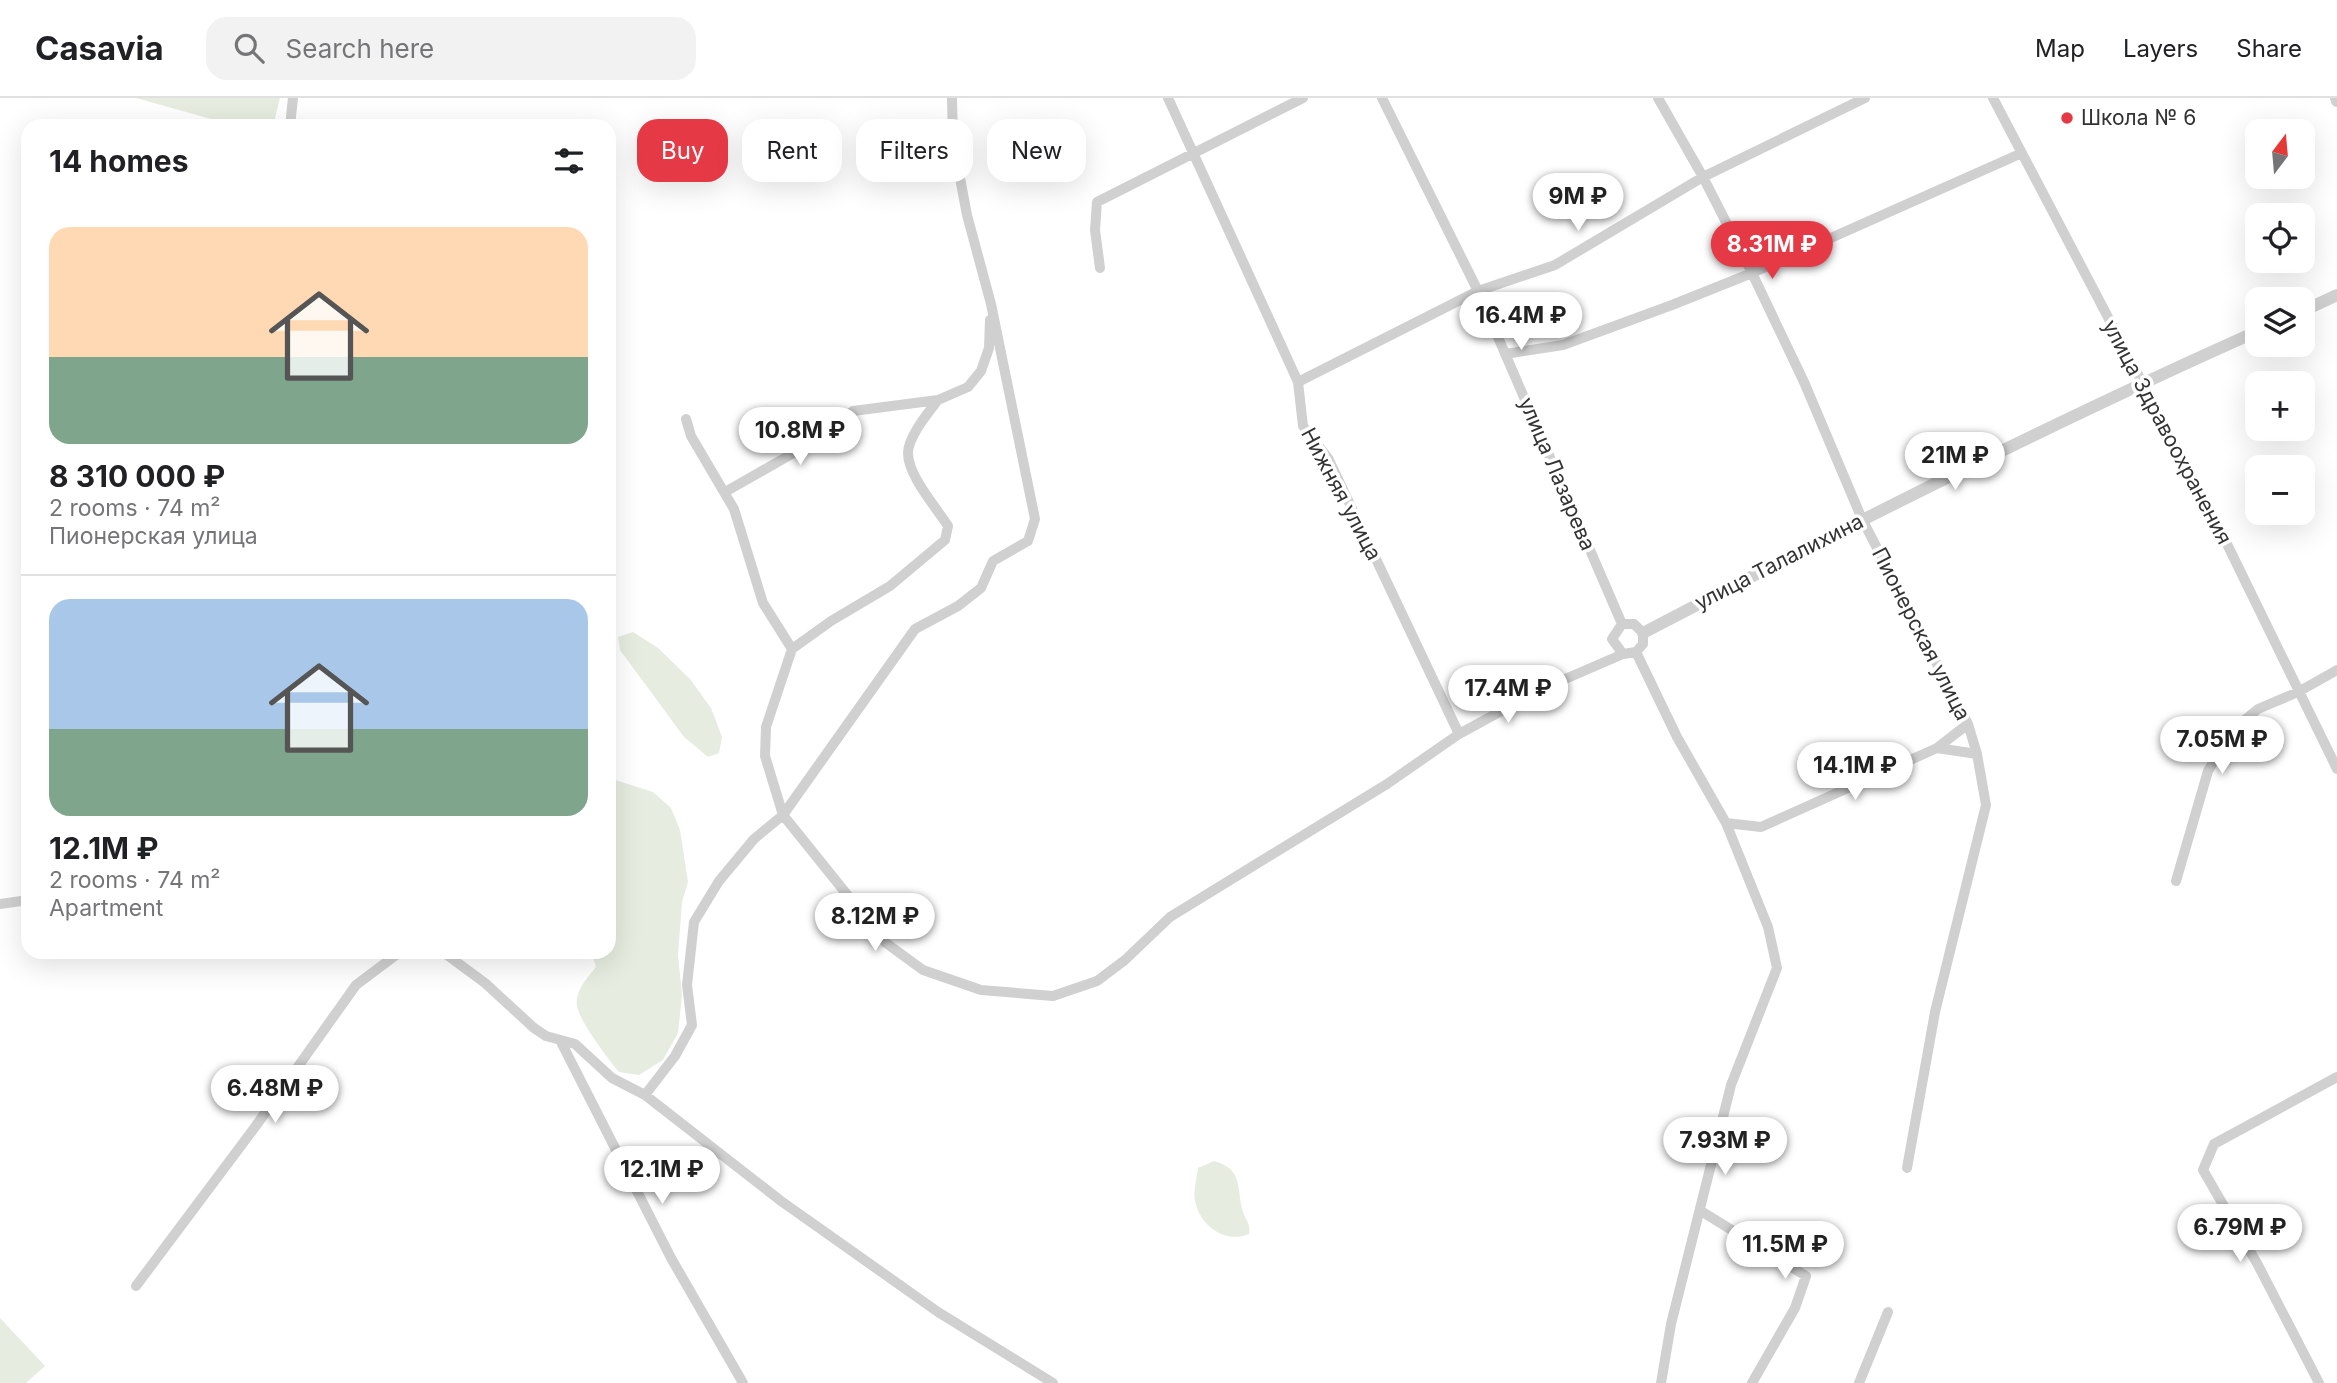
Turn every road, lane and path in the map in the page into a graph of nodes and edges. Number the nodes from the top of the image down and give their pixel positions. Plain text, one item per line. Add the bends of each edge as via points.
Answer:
1 (293, 98) edge
2 (952, 98) edge
3 (1168, 98) edge
4 (1294, 98) edge
5 (1303, 98) edge
6 (1382, 98) edge
7 (1658, 98) edge
8 (1865, 98) edge
9 (1993, 98) edge
10 (291, 119) edge
11 (1192, 152) junction
12 (2022, 153) junction
13 (1703, 177) junction
14 (1100, 268) dead end
15 (1752, 273) junction
16 (1478, 291) junction
17 (2337, 295) edge
18 (991, 304) junction
19 (2315, 305) edge
20 (2245, 337) edge
21 (1505, 354) junction
22 (1298, 382) junction
23 (2140, 383) junction
24 (938, 400) junction
25 (686, 419) dead end
26 (725, 492) junction
27 (1862, 519) junction
28 (1622, 624) junction
29 (1643, 633) junction
30 (792, 649) junction
31 (1636, 652) junction
32 (1623, 654) junction
33 (2337, 670) edge
34 (2298, 692) junction
35 (1968, 724) junction
36 (1460, 734) junction
37 (1937, 748) junction
38 (1977, 754) junction
39 (2337, 769) edge
40 (783, 815) junction
41 (1726, 823) junction
42 (2176, 881) dead end
43 (21, 901) edge
44 (0, 904) edge
45 (391, 959) edge
46 (452, 959) edge
47 (560, 1040) junction
48 (2337, 1077) edge
49 (645, 1095) junction
50 (1907, 1168) dead end
51 (1701, 1211) junction
52 (136, 1286) dead end
53 (1888, 1312) dead end
54 (744, 1383) edge
55 (1053, 1383) edge
56 (1661, 1383) edge
57 (1752, 1383) edge
58 (1859, 1383) edge
59 (2319, 1383) edge

1 - 10 street
2 - 18 street via 955,152
3 - 11 street, Нижняя улица
4 - 11 street
5 - 11 street
6 - 16 street, улица Лазарева
7 - 13 street, Пионерская улица
8 - 13 street
9 - 12 street, улица Здравоохранения
11 - 14 street via 1097,202
11 - 22 street, Нижняя улица
12 - 15 street
12 - 23 street, улица Здравоохранения
13 - 15 street, Пионерская улица
13 - 16 street via 1555,265
15 - 21 street via 1563,345
15 - 27 street, Пионерская улица
16 - 21 street, улица Лазарева
16 - 22 street
17 - 19 street
18 - 24 street via 989,348 981,371 968,387
18 - 40 street via 1035,519 1028,541 993,561 981,589 915,629
20 - 23 street, улица Талалихина
21 - 28 street, улица Лазарева
22 - 36 street, Нижняя улица via 1303,426 1328,458
23 - 27 street, улица Талалихина
23 - 34 street, улица Здравоохранения via 2227,544
24 - 26 street via 853,411 797,451
24 - 30 street via 917,429 908,452 915,478 948,526 945,540 890,586
25 - 26 street via 691,436
26 - 30 street via 763,603
27 - 29 street, улица Талалихина
27 - 35 street, Пионерская улица
28 - 29 street via 1634,624
28 - 32 street via 1612,639
29 - 31 street via 1643,644
30 - 40 street via 766,727 765,756
31 - 32 street
31 - 41 street
32 - 36 street via 1542,689
33 - 34 street
34 - 39 street, улица Здравоохранения
34 - 42 street via 2258,709 2230,732 2208,771
35 - 37 street
35 - 38 street, Пионерская улица
36 - 40 street via 1387,785 1170,917 1097,981 1053,996 981,990 923,970 886,943
37 - 38 street
37 - 41 street via 1761,827
38 - 50 street, Пионерская улица via 1986,805 1935,1012
40 - 49 street via 754,839 719,881 694,922 687,985 692,1025
41 - 51 street via 1768,927 1777,968 1731,1085
43 - 44 street
45 - 52 street via 356,985
46 - 47 street via 534,1028
47 - 49 street via 575,1044 612,1078
47 - 54 street via 671,1258
48 - 59 street via 2214,1144 2203,1170
49 - 55 street via 938,1312
51 - 56 street via 1671,1324
51 - 57 street via 1806,1276 1795,1308
53 - 58 street

